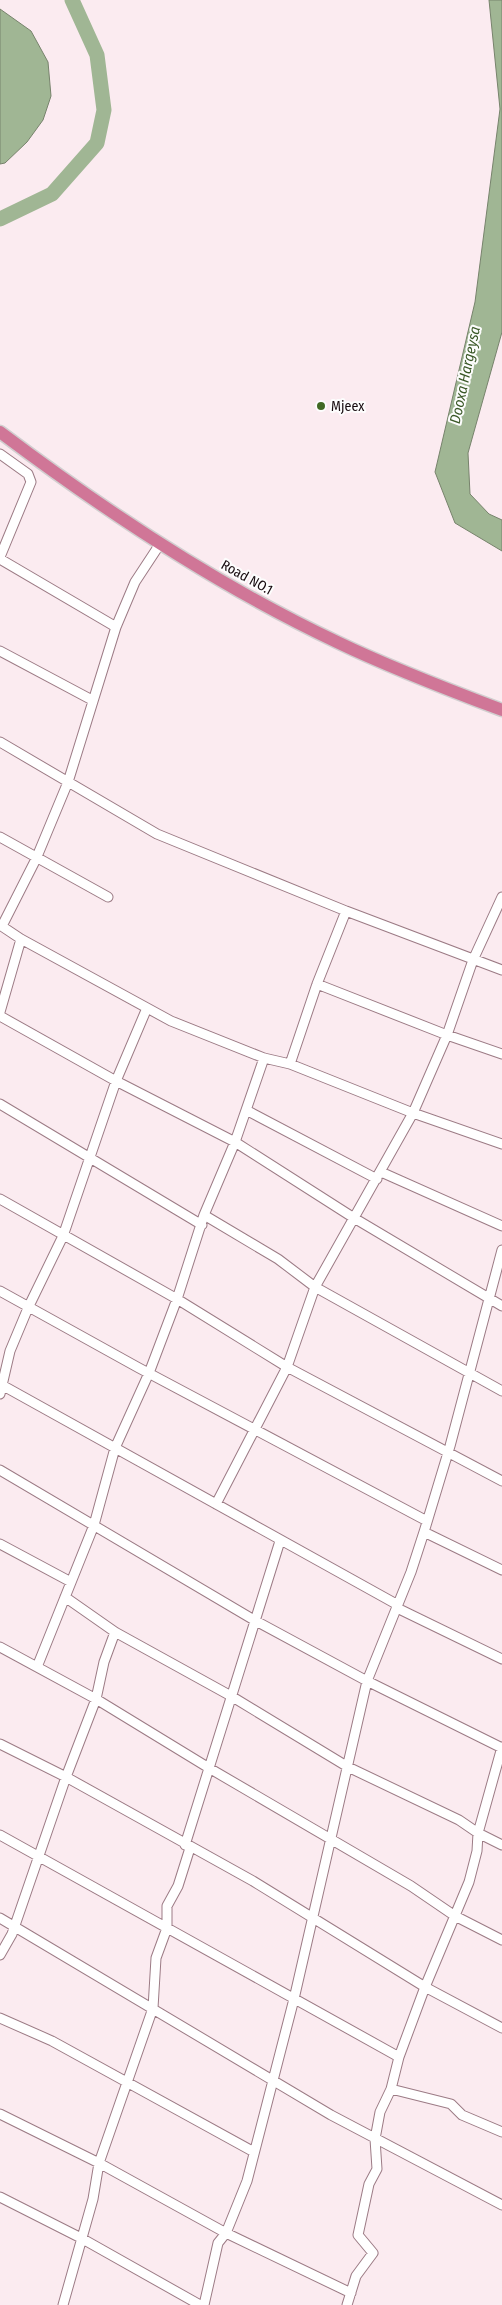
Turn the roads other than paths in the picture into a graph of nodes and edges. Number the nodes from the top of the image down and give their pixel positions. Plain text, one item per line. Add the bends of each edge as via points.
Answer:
1 (2, 435) edge
2 (0, 454) edge
3 (160, 544) junction
4 (0, 558) edge
5 (116, 627) junction
6 (0, 651) edge
7 (92, 700) junction
8 (502, 710) edge
9 (0, 742) edge
10 (68, 782) junction
11 (0, 837) edge
12 (36, 859) junction
13 (108, 897) dead end
14 (502, 897) edge
15 (346, 911) junction
16 (1, 926) edge
17 (21, 939) junction
18 (473, 960) junction
19 (502, 970) edge
20 (317, 984) junction
21 (147, 1008) junction
22 (0, 1014) edge
23 (447, 1035) junction
24 (502, 1054) edge
25 (264, 1058) junction
26 (290, 1064) junction
27 (116, 1081) junction
28 (0, 1104) edge
29 (246, 1110) junction
30 (413, 1113) junction
31 (235, 1142) junction
32 (502, 1144) edge
33 (88, 1158) junction
34 (379, 1176) junction
35 (0, 1199) edge
36 (204, 1215) junction
37 (354, 1218) junction
38 (202, 1225) junction
39 (502, 1226) edge
40 (63, 1236) junction
41 (502, 1250) edge
42 (315, 1287) junction
43 (0, 1291) edge
44 (489, 1298) junction
45 (177, 1299) junction
46 (502, 1306) edge
47 (28, 1308) junction
48 (287, 1367) junction
49 (149, 1373) junction
50 (469, 1374) junction
51 (1, 1388) edge
52 (502, 1392) edge
53 (256, 1430) junction
54 (115, 1448) junction
55 (448, 1453) junction
56 (0, 1470) edge
57 (502, 1481) edge
58 (216, 1504) junction
59 (427, 1521) junction
60 (94, 1525) junction
61 (424, 1532) junction
62 (280, 1541) junction
63 (0, 1544) edge
64 (502, 1570) edge
65 (71, 1582) junction
66 (65, 1597) junction
67 (398, 1606) junction
68 (254, 1620) junction
69 (115, 1632) junction
70 (0, 1647) edge
71 (502, 1659) edge
72 (37, 1667) junction
73 (367, 1680) junction
74 (232, 1696) junction
75 (96, 1699) junction
76 (0, 1744) edge
77 (502, 1747) edge
78 (348, 1767) junction
79 (209, 1768) junction
80 (66, 1777) junction
81 (478, 1833) junction
82 (0, 1835) edge
83 (332, 1840) junction
84 (502, 1845) edge
85 (188, 1846) junction
86 (37, 1857) junction
87 (455, 1916) junction
88 (0, 1918) edge
89 (312, 1919) junction
90 (14, 1925) junction
91 (167, 1928) junction
92 (502, 1940) edge
93 (0, 1955) edge
94 (425, 1987) junction
95 (294, 1999) junction
96 (153, 2008) junction
97 (0, 2018) edge
98 (502, 2028) edge
99 (399, 2057) junction
100 (273, 2080) junction
101 (126, 2082) junction
102 (391, 2089) junction
103 (0, 2114) edge
104 (502, 2132) edge
105 (375, 2139) junction
106 (254, 2152) junction
107 (99, 2163) junction
108 (0, 2197) edge
109 (502, 2205) edge
110 (226, 2233) junction
111 (81, 2238) junction
112 (351, 2293) junction
113 (63, 2305) edge
114 (202, 2305) edge
115 (347, 2305) edge

1 - 3 highway, Road NO.1
2 - 4 street via 28,474 31,482
3 - 5 street via 135,582
3 - 8 highway, Road NO.1 via 235,589 336,642
4 - 5 street
5 - 7 street
6 - 7 street
7 - 10 street
9 - 10 street
10 - 12 street
10 - 15 street via 157,834
11 - 12 street
12 - 13 street
12 - 16 street
14 - 18 street
15 - 18 street
15 - 20 street
16 - 17 street
17 - 21 street
17 - 22 street
18 - 19 street
18 - 23 street
20 - 23 street
20 - 26 street
21 - 25 street via 171,1021
21 - 27 street
22 - 27 street
23 - 24 street
23 - 30 street
25 - 26 street
25 - 29 street
26 - 30 street
27 - 31 street
27 - 33 street
28 - 33 street
29 - 31 street
29 - 34 street
30 - 32 street
30 - 34 street
31 - 36 street
31 - 37 street
33 - 38 street
33 - 40 street
34 - 37 street
34 - 39 street
35 - 40 street
36 - 38 street
36 - 42 street via 278,1259
37 - 42 street
37 - 44 street
38 - 45 street
40 - 45 street
40 - 47 street
41 - 44 street
42 - 48 street
42 - 50 street
43 - 47 street
44 - 46 street
44 - 50 street
45 - 48 street
45 - 49 street
47 - 49 street
47 - 51 street via 10,1351
48 - 53 street
48 - 55 street
49 - 53 street
49 - 54 street
50 - 52 street
50 - 55 street
51 - 54 street
53 - 58 street
53 - 59 street
54 - 58 street
54 - 60 street
55 - 57 street
55 - 59 street
56 - 60 street
58 - 62 street
59 - 61 street
60 - 65 street
60 - 68 street
61 - 64 street
61 - 67 street
62 - 67 street
62 - 68 street
63 - 65 street
65 - 66 street
66 - 69 street
66 - 72 street
67 - 71 street
67 - 73 street
68 - 73 street
68 - 74 street
69 - 74 street
69 - 75 street
70 - 72 street
72 - 75 street
73 - 77 street
73 - 78 street
74 - 78 street
74 - 79 street
75 - 79 street
75 - 80 street
76 - 80 street
77 - 81 street
78 - 81 street via 458,1820
78 - 83 street
79 - 83 street
79 - 85 street
80 - 85 street
80 - 86 street
81 - 84 street
81 - 87 street via 469,1882
82 - 86 street
83 - 87 street
83 - 89 street
85 - 89 street via 253,1881
85 - 91 street via 178,1886 167,1906
86 - 90 street
86 - 91 street
87 - 92 street
87 - 94 street
88 - 90 street
89 - 94 street
89 - 95 street
90 - 93 street
90 - 96 street
91 - 95 street
91 - 96 street via 156,1958
94 - 98 street
94 - 99 street
95 - 99 street
95 - 100 street
96 - 100 street
96 - 101 street
97 - 101 street via 52,2041
99 - 102 street
100 - 105 street
100 - 106 street
101 - 106 street
101 - 107 street
102 - 104 street via 451,2104 462,2115
102 - 105 street via 380,2112
103 - 107 street
105 - 109 street
105 - 112 street via 377,2168 369,2184 358,2235 373,2253 356,2276
106 - 110 street via 247,2181
107 - 110 street
107 - 111 street via 93,2199
108 - 111 street
110 - 112 street
110 - 114 street via 218,2243
111 - 113 street
111 - 114 street
112 - 115 street

